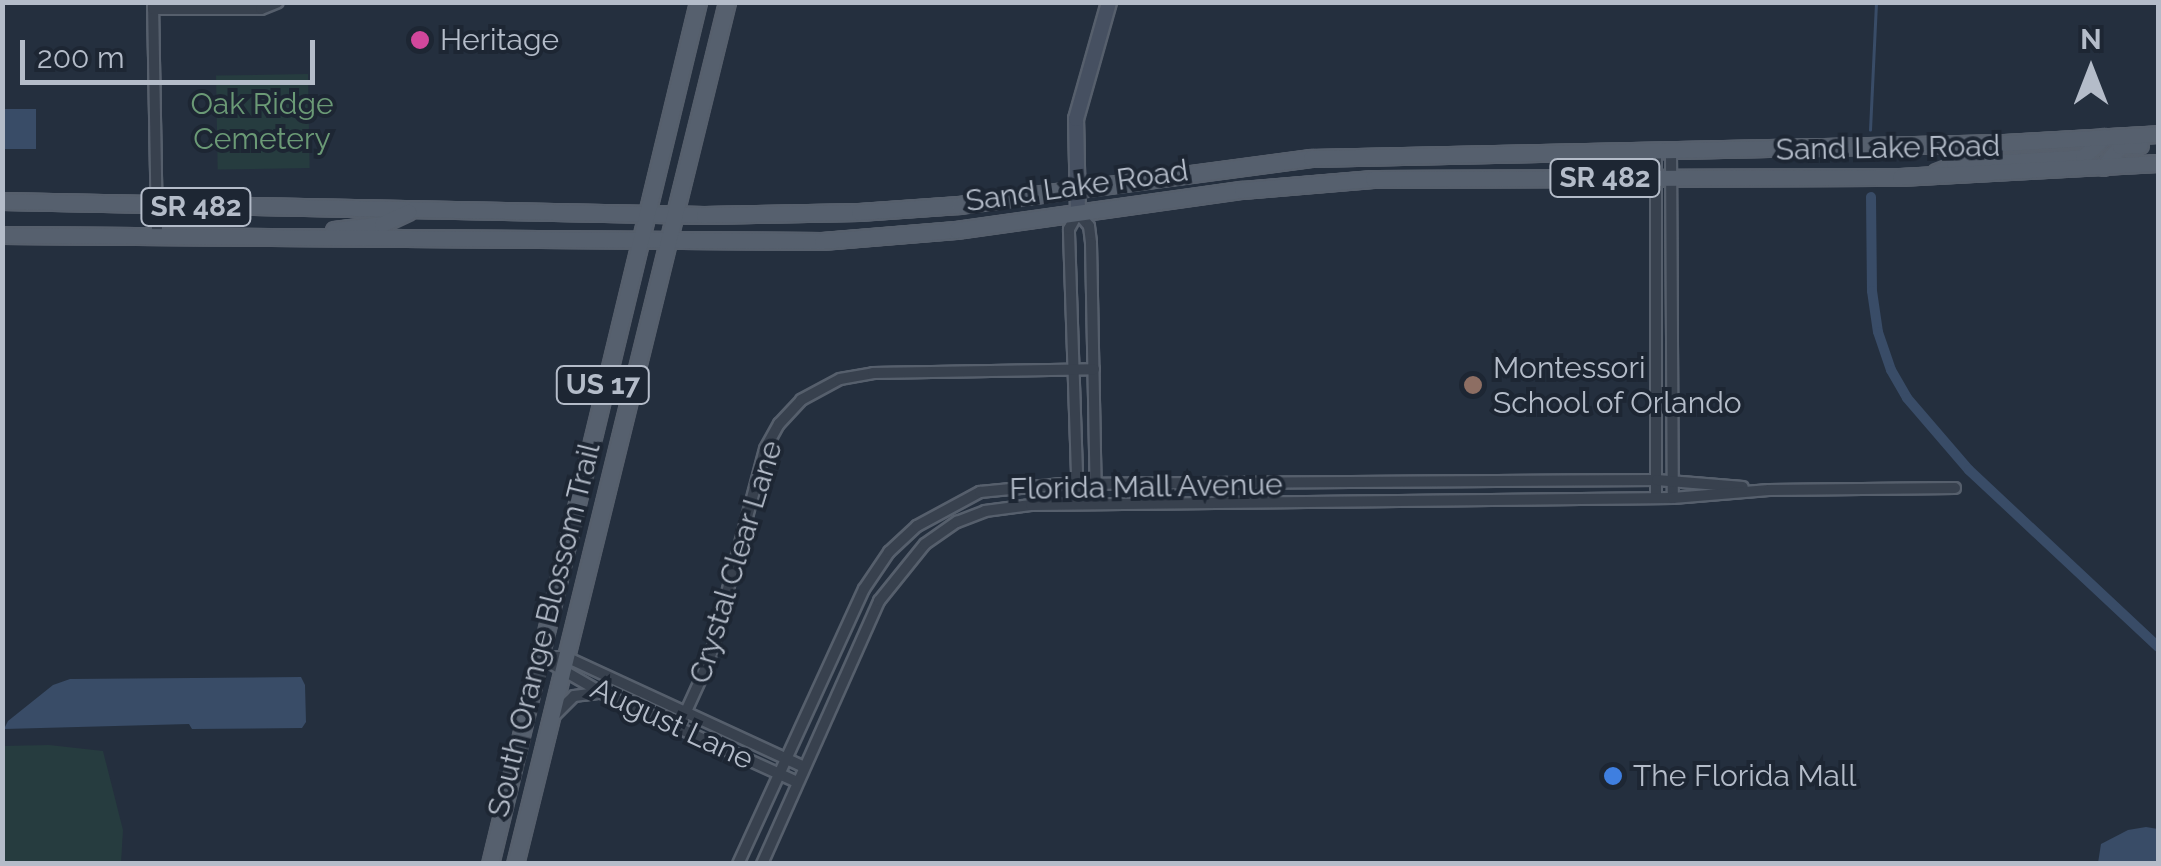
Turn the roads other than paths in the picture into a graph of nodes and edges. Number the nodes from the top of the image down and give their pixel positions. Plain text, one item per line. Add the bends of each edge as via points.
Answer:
1 (278, 2) edge
2 (698, 2) edge
3 (726, 2) edge
4 (1109, 2) edge
5 (153, 6) edge
6 (2158, 134) edge
7 (2104, 137) junction
8 (2158, 144) edge
9 (1664, 149) junction
10 (1311, 158) junction
11 (2158, 163) edge
12 (2103, 167) junction
13 (1928, 176) junction
14 (1654, 178) junction
15 (1672, 178) junction
16 (1310, 183) junction
17 (1078, 188) junction
18 (2, 201) edge
19 (154, 206) junction
20 (411, 210) junction
21 (1078, 213) junction
22 (645, 214) junction
23 (675, 214) junction
24 (2, 235) edge
25 (157, 239) junction
26 (268, 240) junction
27 (637, 242) junction
28 (667, 243) junction
29 (1094, 368) junction
30 (1074, 369) junction
31 (1658, 480) junction
32 (1676, 480) junction
33 (1528, 482) junction
34 (1077, 484) junction
35 (1097, 484) junction
36 (1955, 488) dead end
37 (1769, 490) junction
38 (1656, 498) junction
39 (1673, 498) junction
40 (1528, 500) junction
41 (1078, 504) junction
42 (1096, 504) junction
43 (540, 657) junction
44 (564, 664) junction
45 (604, 694) junction
46 (688, 712) junction
47 (550, 720) junction
48 (678, 729) junction
49 (785, 758) junction
50 (804, 766) junction
51 (778, 774) junction
52 (795, 781) junction
53 (490, 864) edge
54 (515, 864) edge
55 (738, 864) edge
56 (762, 864) edge

1 - 5 street via 260,8
2 - 22 main road, South Orange Blossom Trail / US 17
3 - 23 main road, South Orange Blossom Trail / US 17
4 - 17 street via 1076,120
5 - 19 street
6 - 7 main road, Sand Lake Road / SR 482
7 - 9 main road, Sand Lake Road / SR 482
7 - 13 main road via 2084,157 1954,164
8 - 12 main road via 2120,146
9 - 10 main road, Sand Lake Road / SR 482
9 - 14 street
9 - 15 street
10 - 16 main road
10 - 17 main road, Sand Lake Road / SR 482
11 - 12 main road, Sand Lake Road / SR 482
12 - 13 main road, Sand Lake Road / SR 482
13 - 15 main road, Sand Lake Road / SR 482
14 - 15 main road, Sand Lake Road / SR 482
14 - 16 main road, Sand Lake Road / SR 482
14 - 31 street
15 - 32 street
16 - 21 main road, Sand Lake Road / SR 482
17 - 21 street
17 - 23 main road, Sand Lake Road / SR 482 via 908,210
18 - 19 main road, Sand Lake Road / SR 482
19 - 20 main road, Sand Lake Road / SR 482
19 - 25 street
20 - 22 main road, Sand Lake Road / SR 482
20 - 26 main road via 382,224
21 - 28 main road, Sand Lake Road / SR 482 via 898,237
21 - 29 street via 1089,226
21 - 30 street via 1069,229
22 - 23 main road, Sand Lake Road / SR 482
22 - 27 main road, South Orange Blossom Trail / US 17
23 - 28 main road, South Orange Blossom Trail / US 17
24 - 25 main road, Sand Lake Road / SR 482
25 - 26 main road, Sand Lake Road / SR 482
26 - 27 main road, Sand Lake Road / SR 482
27 - 28 main road, Sand Lake Road / SR 482
27 - 43 main road, South Orange Blossom Trail / US 17
28 - 44 main road, South Orange Blossom Trail / US 17
29 - 30 street, Crystal Clear Lane
29 - 35 street
30 - 34 street
30 - 46 street, Crystal Clear Lane via 873,374 840,379 801,400 765,450 709,661
31 - 32 street, Florida Mall Avenue
31 - 33 street, Florida Mall Avenue
31 - 38 street
32 - 37 street, Florida Mall Avenue
32 - 39 street
33 - 35 street, Florida Mall Avenue
33 - 40 street
34 - 35 street, Florida Mall Avenue
34 - 41 street
34 - 49 street, Florida Mall Avenue via 980,492 917,526 889,552 864,589
35 - 42 street
36 - 37 street, Florida Mall Avenue
37 - 39 street, Florida Mall Avenue
38 - 39 street, Florida Mall Avenue
38 - 40 street, Florida Mall Avenue
40 - 42 street, Florida Mall Avenue
41 - 42 street, Florida Mall Avenue
41 - 50 street, Florida Mall Avenue via 985,511 925,544 879,600
43 - 44 street, August Lane
43 - 53 main road, South Orange Blossom Trail
44 - 45 street, August Lane
44 - 46 street, August Lane
44 - 47 main road, South Orange Blossom Trail / US 17
45 - 47 street via 574,696
45 - 48 street, August Lane
46 - 48 street, Crystal Clear Lane
46 - 49 street, August Lane
47 - 54 main road, South Orange Blossom Trail / US 17
48 - 51 street, August Lane
49 - 50 street, August Lane
49 - 51 street, Florida Mall Avenue
50 - 52 street, Florida Mall Avenue
51 - 52 street, August Lane
51 - 55 street, Florida Mall Avenue
52 - 56 street, Florida Mall Avenue

